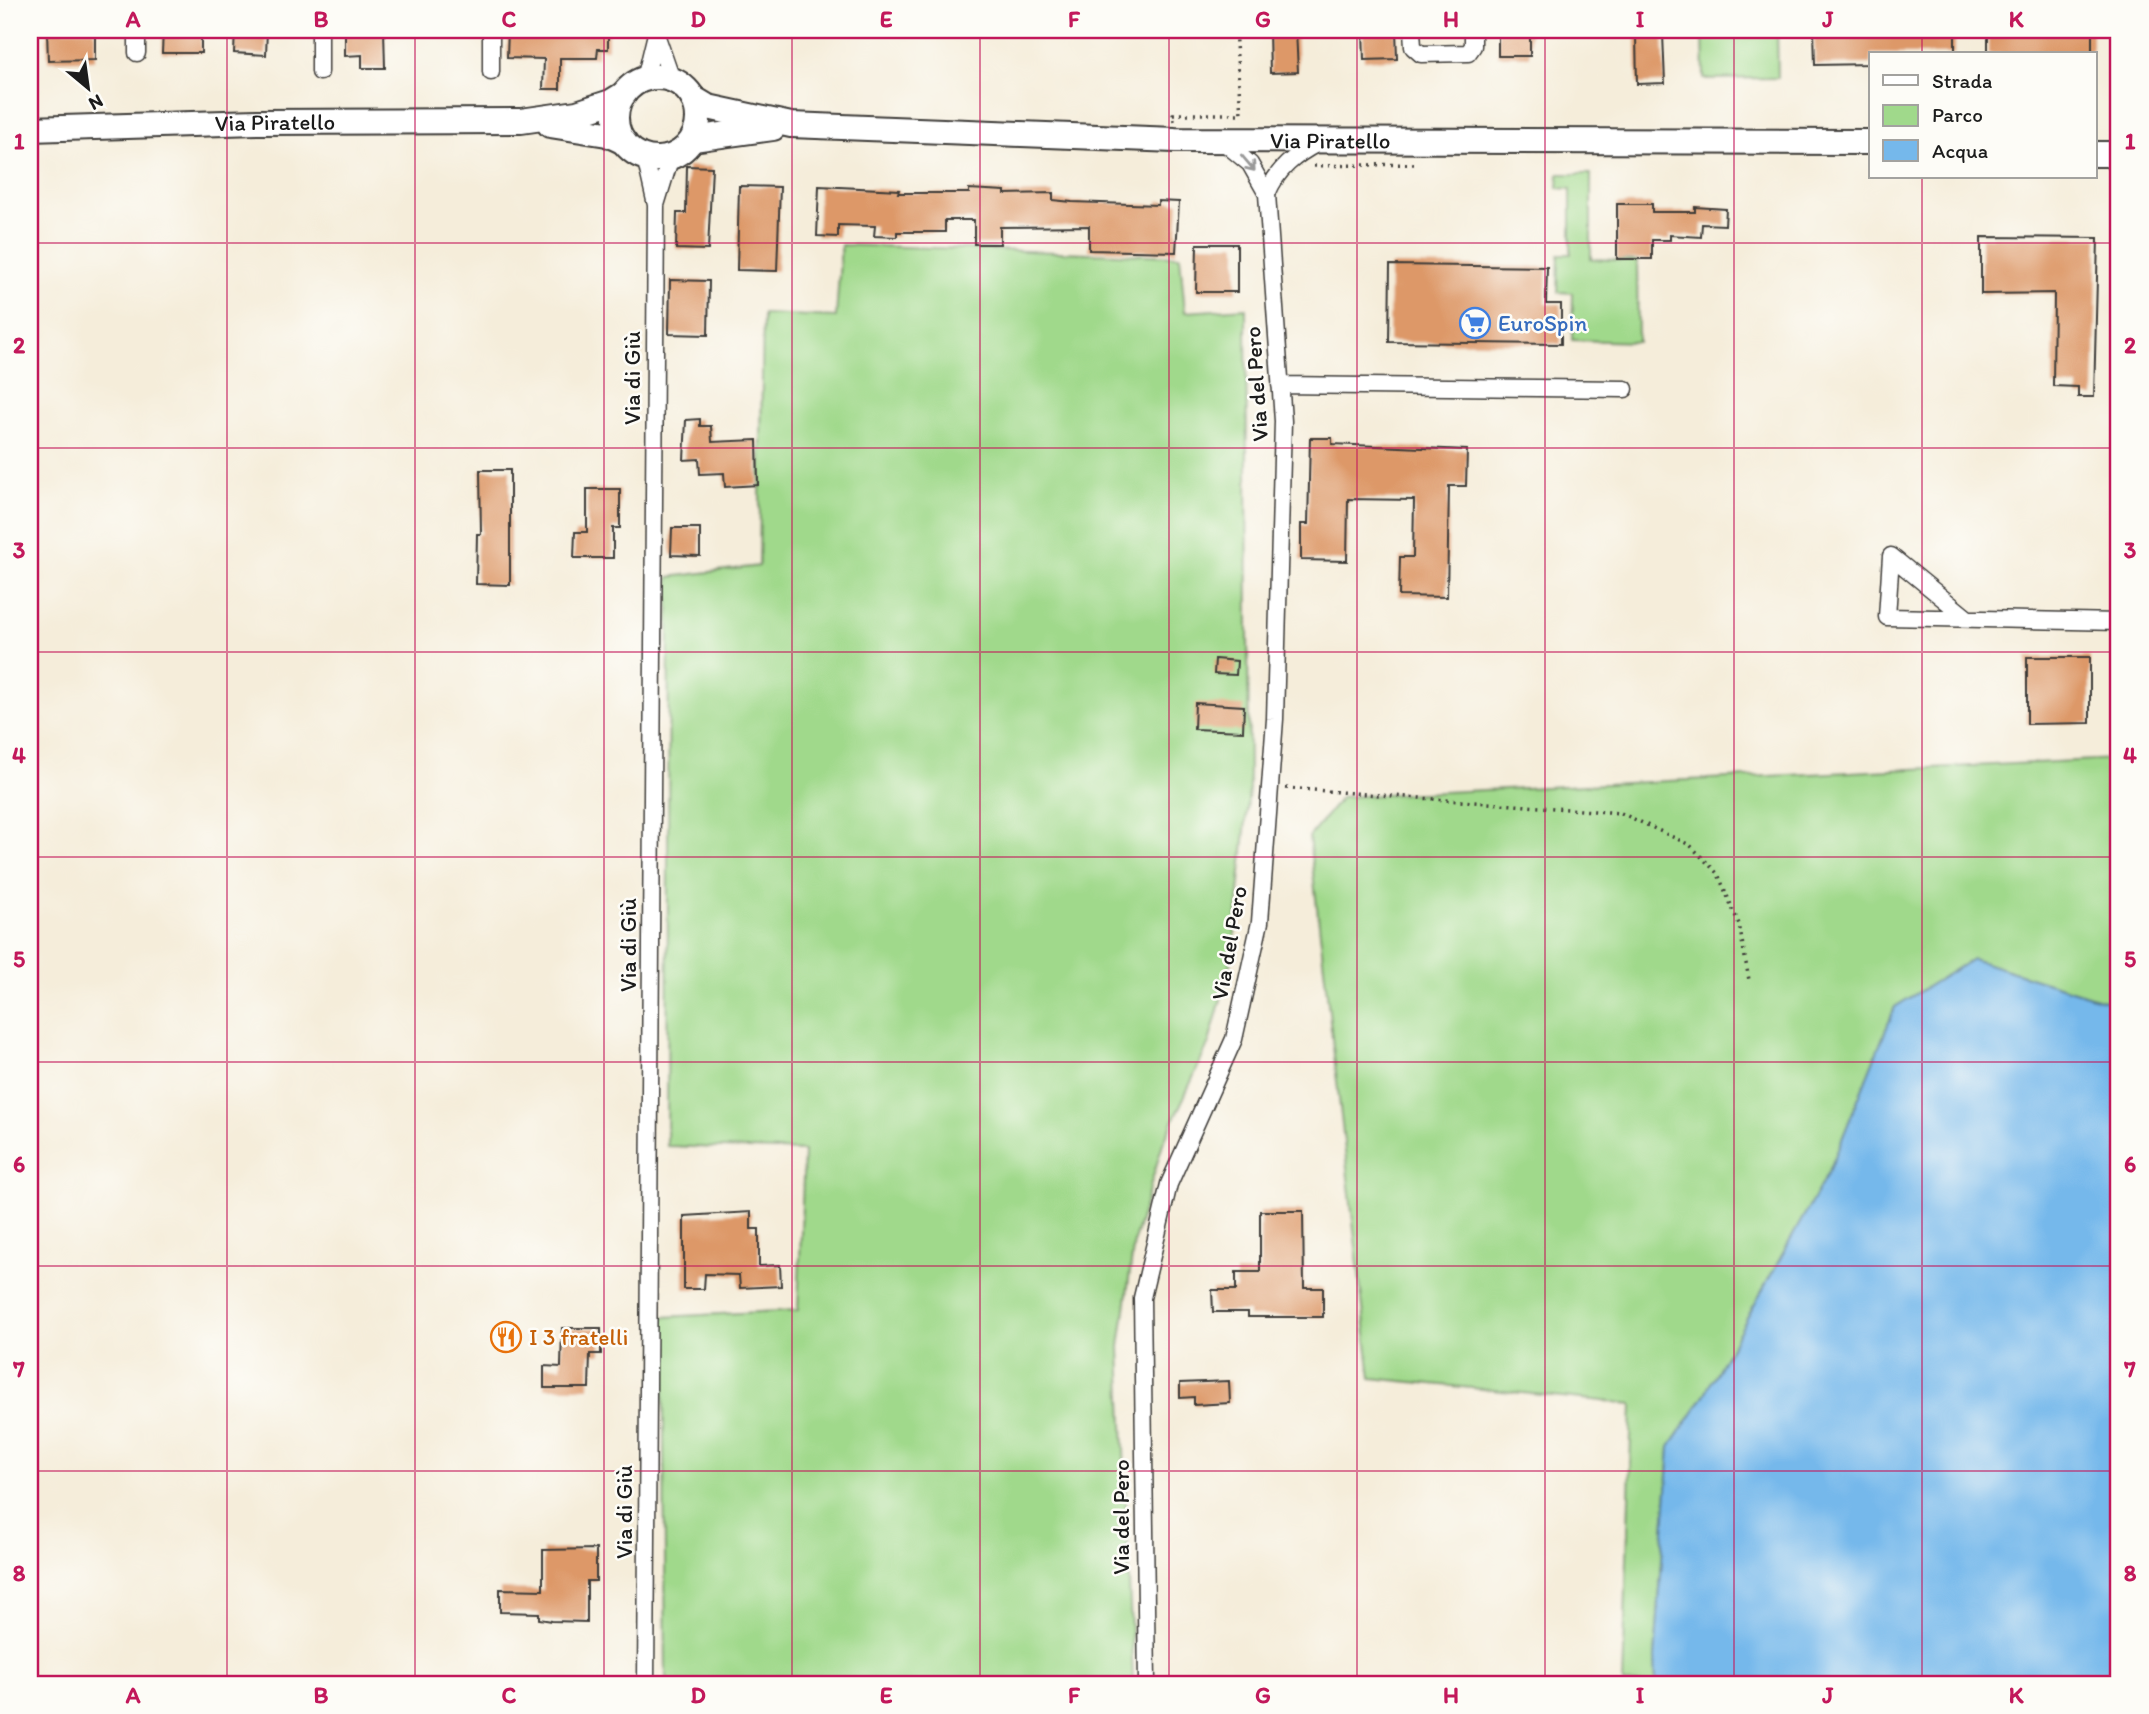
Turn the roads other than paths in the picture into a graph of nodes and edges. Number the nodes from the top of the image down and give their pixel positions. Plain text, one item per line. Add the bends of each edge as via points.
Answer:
1 (137, 30) edge
2 (320, 30) edge
3 (491, 30) edge
4 (1412, 30) edge
5 (1473, 30) edge
6 (656, 32) edge
7 (137, 53) dead end
8 (320, 72) dead end
9 (491, 72) dead end
10 (645, 79) junction
11 (671, 80) junction
12 (624, 94) junction
13 (693, 98) junction
14 (522, 121) junction
15 (791, 125) junction
16 (30, 129) edge
17 (693, 138) junction
18 (2096, 138) edge
19 (2119, 138) edge
20 (1221, 140) junction
21 (1323, 141) junction
22 (624, 142) junction
23 (1869, 142) edge
24 (2096, 154) edge
25 (2119, 155) edge
26 (671, 156) junction
27 (645, 157) junction
28 (1266, 194) junction
29 (656, 205) junction
30 (1280, 385) junction
31 (1625, 389) dead end
32 (1967, 618) junction
33 (2119, 622) edge
34 (646, 1684) edge
35 (1147, 1684) edge

1 - 7 street
2 - 8 street
3 - 9 street
4 - 5 street via 1413,47 1421,54 1468,53
6 - 10 street
6 - 11 street
10 - 11 main road
10 - 12 main road, Via Piratello
11 - 13 main road, Via Piratello
12 - 14 main road, Via Piratello via 577,113
12 - 22 main road via 616,118
13 - 15 main road, Via Piratello via 708,107
13 - 17 main road via 698,111
14 - 16 main road, Via Piratello
14 - 22 main road, Via Piratello via 607,134
15 - 17 main road, Via Piratello
15 - 20 main road, Via Piratello
17 - 26 main road
18 - 19 main road
20 - 21 main road, Via Piratello
20 -> 28 street, Via del Pero via 1250,164
21 - 23 main road, Via Piratello
21 - 28 street via 1284,166
22 - 27 main road, Via Piratello
24 - 25 main road
26 - 27 main road
26 - 29 street, Via di Giù
27 - 29 street, Via di Giù
28 - 30 street, Via del Pero
29 - 34 street, Via di Giù
30 - 31 street
30 - 35 street, Via del Pero via 1282,533 1260,922 1234,1039 1169,1184 1142,1298
32 - 32 street via 1887,617 1891,556 1935,592
32 - 33 street

